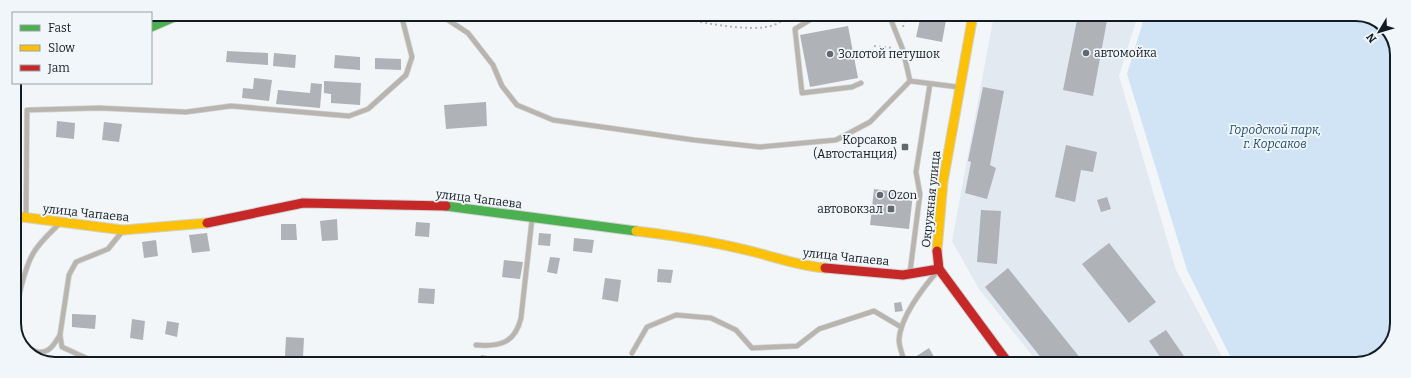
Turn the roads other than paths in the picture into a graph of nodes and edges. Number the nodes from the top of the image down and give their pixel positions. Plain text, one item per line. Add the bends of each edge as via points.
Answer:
1 (165, 21) edge
2 (403, 21) edge
3 (450, 21) edge
4 (808, 21) edge
5 (891, 21) edge
6 (972, 21) edge
7 (152, 27) edge
8 (910, 81) junction
9 (861, 83) dead end
10 (930, 84) junction
11 (960, 87) junction
12 (21, 217) edge
13 (533, 217) junction
14 (26, 218) junction
15 (60, 223) junction
16 (123, 230) junction
17 (939, 269) junction
18 (910, 274) junction
19 (21, 298) edge
20 (902, 327) junction
21 (60, 335) junction
22 (476, 345) dead end
23 (35, 350) edge
24 (632, 354) dead end
25 (84, 357) edge
26 (903, 357) edge
27 (1004, 357) edge

1 - 7 street
2 - 14 lane via 412,57 406,75 368,109 349,116 231,106 186,112 99,108 27,110
3 - 8 lane via 468,33 493,65 502,86 517,106 553,120 670,136 760,147 836,140 870,122
4 - 9 lane via 795,28 802,93 852,87
5 - 8 lane via 903,50
6 - 11 street, Окружная улица
8 - 10 lane
10 - 11 lane
10 - 18 lane via 916,172 920,194
11 - 17 street, Окружная улица via 943,182 936,245
12 - 14 street, улица Чапаева
13 - 16 street, улица Чапаева via 442,205 303,203 206,223
13 - 18 street, улица Чапаева via 670,235 762,254 802,266
13 - 22 lane via 522,318 518,330 506,342 491,346
14 - 15 street, улица Чапаева
15 - 16 street, улица Чапаева
15 - 19 lane via 33,252
16 - 21 lane via 108,249 76,262 69,275
17 - 18 street, улица Чапаева
17 - 20 lane via 922,288
17 - 27 street, Окружная улица
20 - 24 lane via 874,311 819,329 797,346 752,348 736,330 711,318 676,315 647,327
20 - 26 lane via 899,341
21 - 23 lane via 49,349 42,352
21 - 25 lane via 62,347

